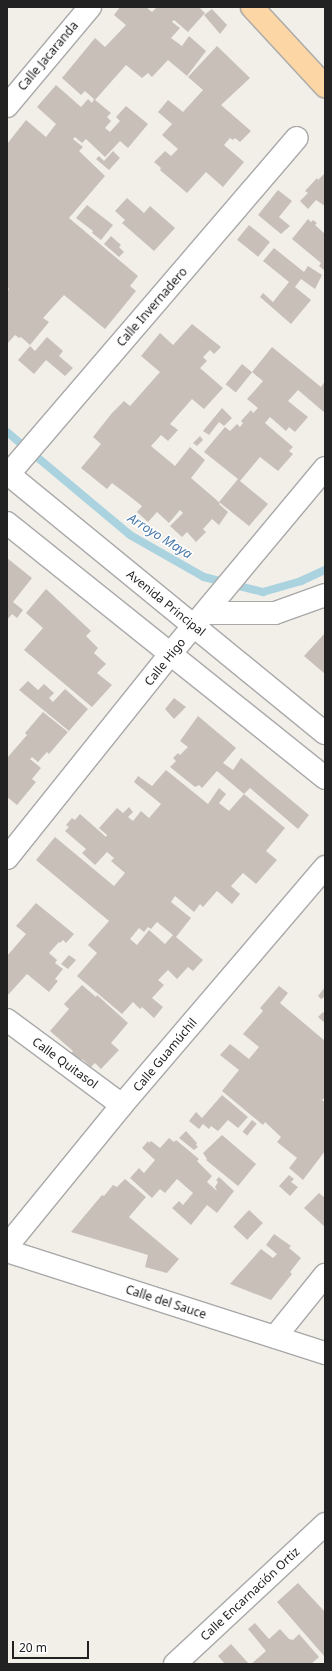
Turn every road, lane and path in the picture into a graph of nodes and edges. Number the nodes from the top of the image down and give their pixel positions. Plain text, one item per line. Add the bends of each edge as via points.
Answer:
1 (90, 7) edge
2 (252, 7) edge
3 (325, 86) edge
4 (7, 106) edge
5 (297, 138) dead end
6 (325, 468) edge
7 (7, 474) edge
8 (7, 523) edge
9 (325, 595) edge
10 (205, 613) junction
11 (171, 654) junction
12 (325, 733) edge
13 (325, 778) edge
14 (7, 858) edge
15 (325, 867) edge
16 (7, 1020) edge
17 (122, 1105) junction
18 (7, 1246) edge
19 (7, 1252) edge
20 (325, 1275) edge
21 (275, 1337) junction
22 (325, 1353) edge
23 (325, 1524) edge
24 (175, 1664) edge

1 - 4 street, Calle Jacaranda
2 - 3 main road
5 - 7 street, Calle Invernadero
6 - 10 street, Calle Higo
7 - 10 street, Avenida Principal
8 - 11 street
9 - 10 street via 275,613
10 - 11 street, Calle Higo
10 - 12 street, Avenida Principal
11 - 13 street
11 - 14 street, Calle Higo
15 - 17 street, Calle Guamúchil
16 - 17 street, Calle Quitasol
17 - 18 street, Calle Guamúchil
19 - 21 street, Calle del Sauce
20 - 21 street
21 - 22 street, Calle del Sauce
23 - 24 street, Calle Encarnación Ortiz

